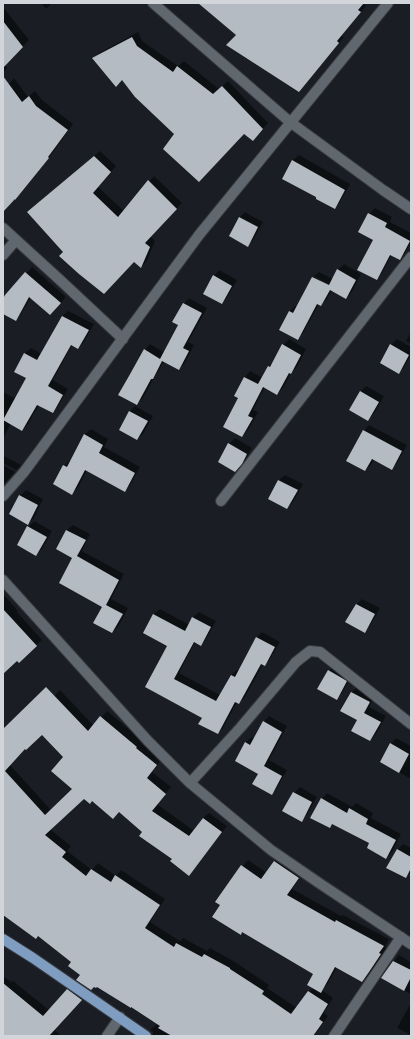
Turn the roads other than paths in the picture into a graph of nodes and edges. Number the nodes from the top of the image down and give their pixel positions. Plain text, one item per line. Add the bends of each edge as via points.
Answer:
1 (153, 3) edge
2 (388, 3) edge
3 (290, 122) junction
4 (411, 209) edge
5 (3, 228) edge
6 (16, 240) junction
7 (3, 255) edge
8 (411, 257) edge
9 (123, 339) junction
10 (3, 496) edge
11 (221, 501) dead end
12 (3, 580) edge
13 (411, 724) edge
14 (190, 783) junction
15 (400, 937) junction
16 (3, 939) edge
17 (411, 944) edge
18 (120, 1018) junction
19 (107, 1036) edge
20 (146, 1036) edge
21 (334, 1036) edge

1 - 3 street
2 - 3 street
3 - 4 street
3 - 9 street via 199,235
5 - 6 street
6 - 7 street
6 - 9 street
8 - 11 street
9 - 10 street via 24,472
12 - 14 street
13 - 14 street via 320,652 310,651 296,662
14 - 15 street via 271,850
15 - 17 street
15 - 21 street
16 - 18 main road
18 - 19 street
18 - 20 main road

